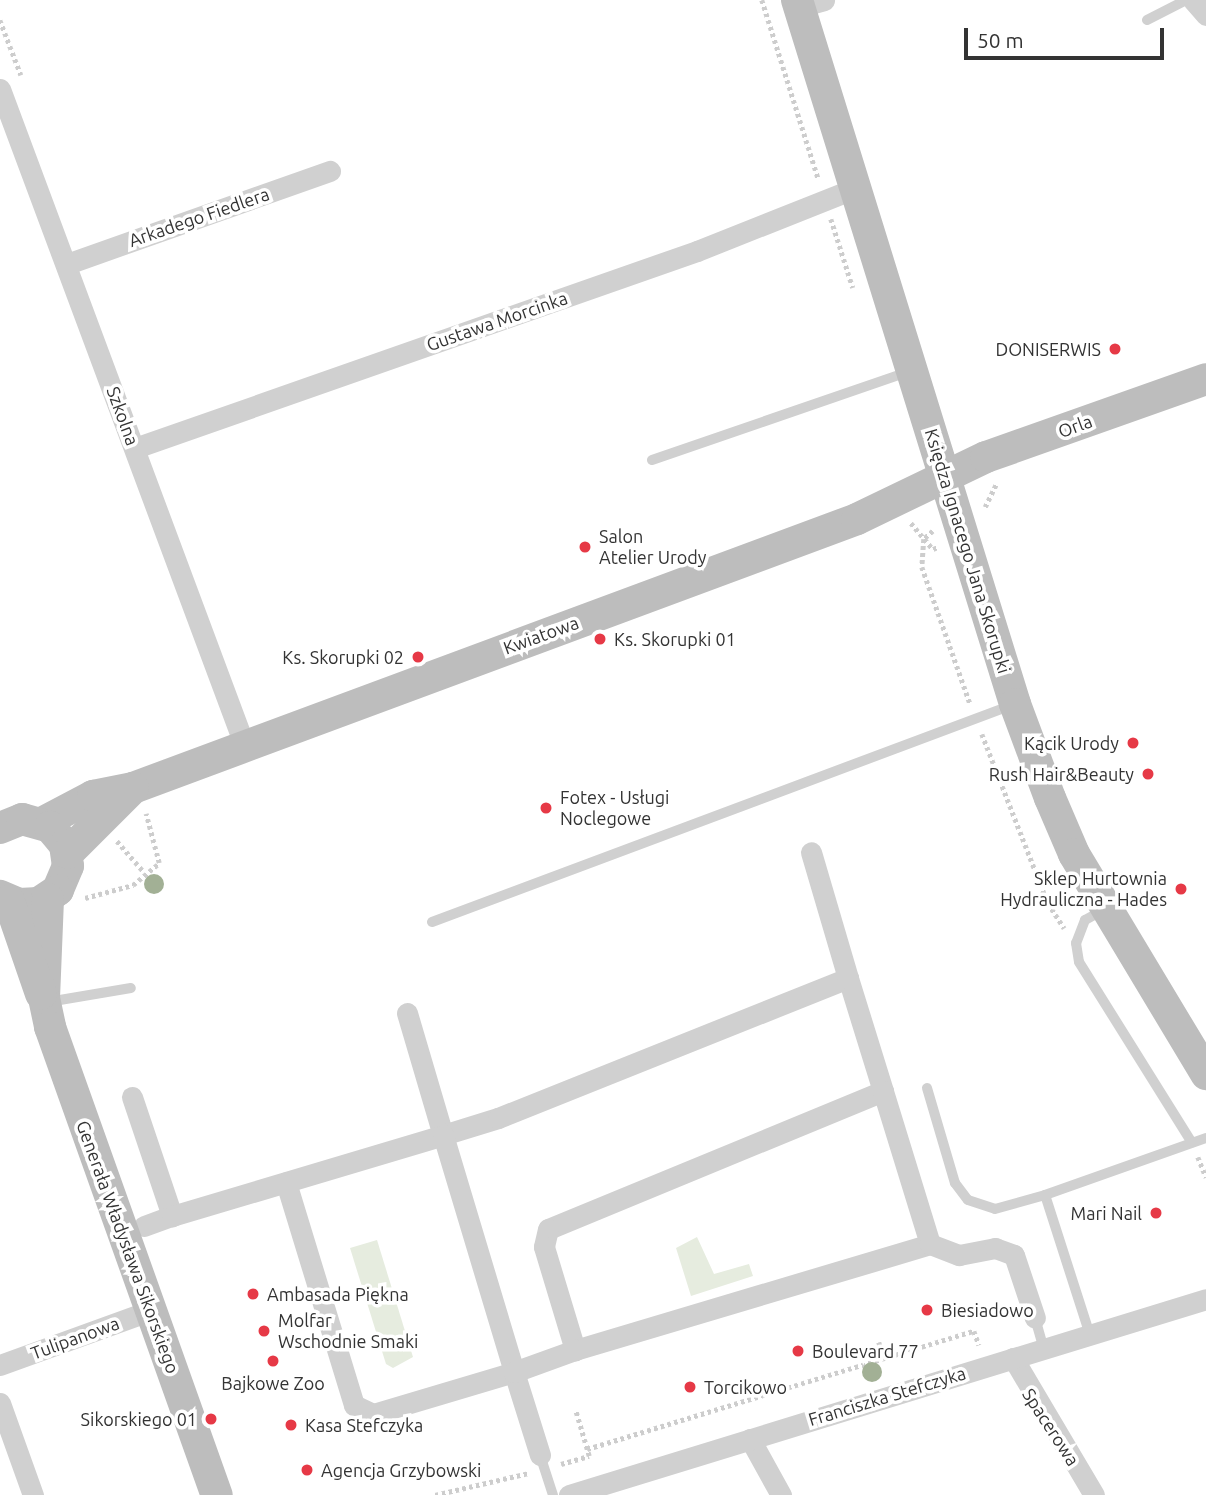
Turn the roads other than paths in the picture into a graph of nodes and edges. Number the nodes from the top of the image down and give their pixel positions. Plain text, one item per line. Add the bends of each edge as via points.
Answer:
1 (1186, 0) edge
2 (1193, 0) edge
3 (807, 2) edge
4 (1206, 15) edge
5 (1147, 20) dead end
6 (0, 89) edge
7 (330, 171) dead end
8 (855, 188) junction
9 (67, 264) junction
10 (912, 370) junction
11 (1206, 379) edge
12 (135, 449) junction
13 (652, 460) dead end
14 (947, 479) junction
15 (1015, 704) junction
16 (244, 744) junction
17 (139, 801) junction
18 (43, 823) junction
19 (0, 828) edge
20 (811, 852) dead end
21 (68, 853) junction
22 (5, 898) edge
23 (61, 900) junction
24 (1107, 908) junction
25 (432, 922) dead end
26 (848, 978) junction
27 (131, 988) dead end
28 (45, 1000) junction
29 (407, 1013) dead end
30 (1206, 1074) edge
31 (927, 1088) dead end
32 (883, 1091) junction
33 (132, 1097) dead end
34 (443, 1135) junction
35 (1206, 1138) edge
36 (1192, 1143) junction
37 (286, 1182) junction
38 (1045, 1195) junction
39 (172, 1216) junction
40 (133, 1229) junction
41 (930, 1244) junction
42 (1206, 1299) edge
43 (149, 1311) junction
44 (1035, 1318) joint
45 (1090, 1335) junction
46 (1044, 1349) junction
47 (575, 1350) junction
48 (1013, 1357) junction
49 (0, 1366) edge
50 (513, 1372) junction
51 (0, 1403) edge
52 (750, 1439) junction
53 (540, 1455) joint
54 (33, 1495) edge
55 (217, 1495) edge
56 (553, 1495) edge
57 (569, 1495) edge
58 (781, 1495) edge
59 (1094, 1495) edge

1 - 5 lane
2 - 4 street
3 - 8 street, Księdza Ignacego Jana Skorupki
6 - 9 street, Szkolna
7 - 9 street, Arkadego Fiedlera
8 - 10 street, Księdza Ignacego Jana Skorupki
8 - 12 street, Gustawa Morcinka via 708,241 697,251
9 - 12 street, Szkolna
10 - 13 lane
10 - 14 street, Księdza Ignacego Jana Skorupki
11 - 14 street, Orla via 986,457
12 - 16 street, Szkolna
14 - 15 street, Księdza Ignacego Jana Skorupki
14 - 16 street, Kwiatowa via 857,519
15 - 24 street, Księdza Ignacego Jana Skorupki via 1074,854
15 - 25 lane
16 - 17 street, Kwiatowa
17 - 18 street, Kwiatowa via 93,796
17 - 21 street, Kwiatowa
18 - 19 street via 22,819
18 - 21 street
20 - 26 street
21 - 23 street
22 - 23 street
22 - 28 street, Generała Władysława Sikorskiego via 28,971
23 - 28 street, Generała Władysława Sikorskiego
24 - 30 street, Księdza Ignacego Jana Skorupki
24 - 36 lane via 1085,920 1076,943 1079,962
26 - 32 street
26 - 34 street
27 - 28 lane
28 - 40 street, Generała Władysława Sikorskiego
29 - 34 street
31 - 38 lane via 955,1183 968,1200 995,1209
32 - 41 street
32 - 47 street via 548,1229 544,1247
33 - 39 street
34 - 37 street
34 - 50 street
35 - 36 lane
36 - 38 lane
37 - 39 street
37 - 50 street via 354,1405 373,1414
38 - 45 lane
39 - 40 street
40 - 43 street, Generała Władysława Sikorskiego
41 - 44 street via 959,1255 995,1248 1014,1255
41 - 47 street
42 - 45 street, Franciszka Stefczyka
43 - 49 street, Tulipanowa
43 - 55 street, Generała Władysława Sikorskiego
44 - 46 lane
45 - 46 street, Franciszka Stefczyka
46 - 48 street, Franciszka Stefczyka
47 - 50 street
48 - 52 street, Franciszka Stefczyka
48 - 59 street, Spacerowa via 1023,1384
50 - 53 street
51 - 54 street
52 - 57 street, Franciszka Stefczyka
52 - 58 street
53 - 56 lane

